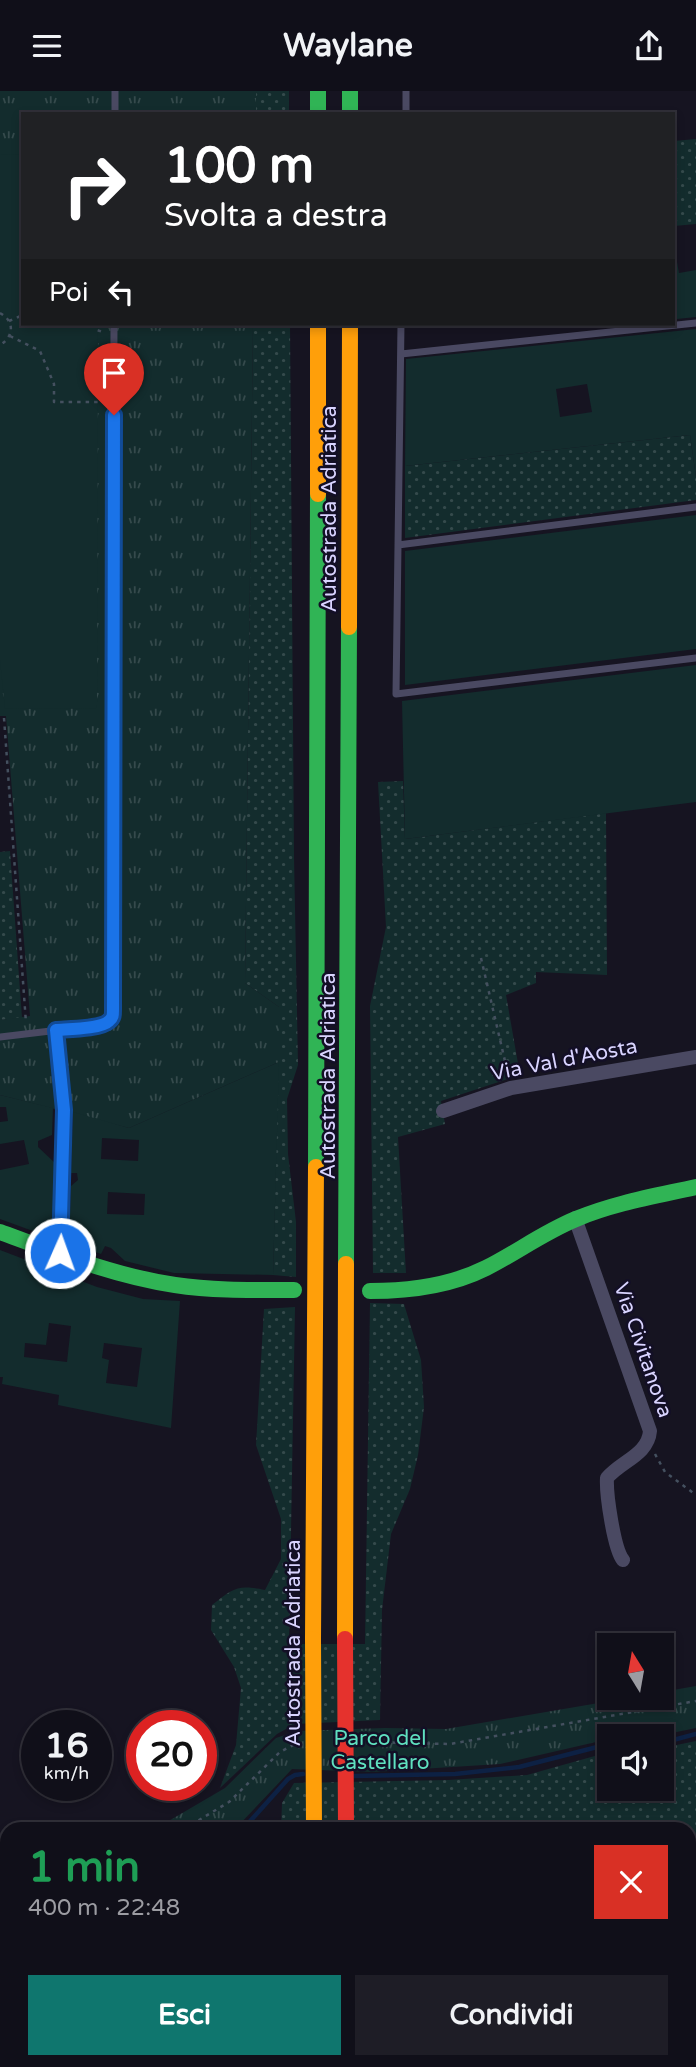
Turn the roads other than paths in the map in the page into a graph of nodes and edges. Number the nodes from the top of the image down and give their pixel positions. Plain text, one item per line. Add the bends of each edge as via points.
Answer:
1 (115, 91) edge
2 (318, 91) edge
3 (351, 91) edge
4 (407, 91) edge
5 (115, 112) edge
6 (318, 112) edge
7 (351, 112) edge
8 (406, 112) edge
9 (696, 323) edge
10 (675, 325) edge
11 (114, 326) edge
12 (318, 326) edge
13 (351, 326) edge
14 (401, 326) edge
15 (667, 326) edge
16 (401, 354) junction
17 (696, 507) edge
18 (398, 545) junction
19 (696, 658) edge
20 (56, 1030) junction
21 (0, 1037) edge
22 (696, 1057) edge
23 (443, 1111) dead end
24 (696, 1187) edge
25 (575, 1218) junction
26 (0, 1232) edge
27 (60, 1253) junction
28 (294, 1290) dead end
29 (370, 1291) dead end
30 (624, 1560) dead end
31 (314, 1822) edge
32 (346, 1822) edge

1 - 5 lane
2 - 6 main road
3 - 7 main road
4 - 8 lane
9 - 10 lane
11 - 20 lane via 113,1010 108,1023
12 - 31 main road, Autostrada Adriatica, bridge
13 - 32 main road, Autostrada Adriatica, bridge
14 - 16 lane
15 - 16 lane
16 - 18 lane
17 - 18 lane
18 - 19 lane via 396,694
20 - 21 lane
20 - 27 lane via 64,1110
22 - 23 street, Via Val d'Aosta via 511,1087
24 - 25 main road
25 - 29 main road via 461,1279 418,1289
25 - 30 street, Via Civitanova via 648,1425 647,1444 607,1478 619,1555
26 - 27 main road
27 - 28 main road via 177,1286

